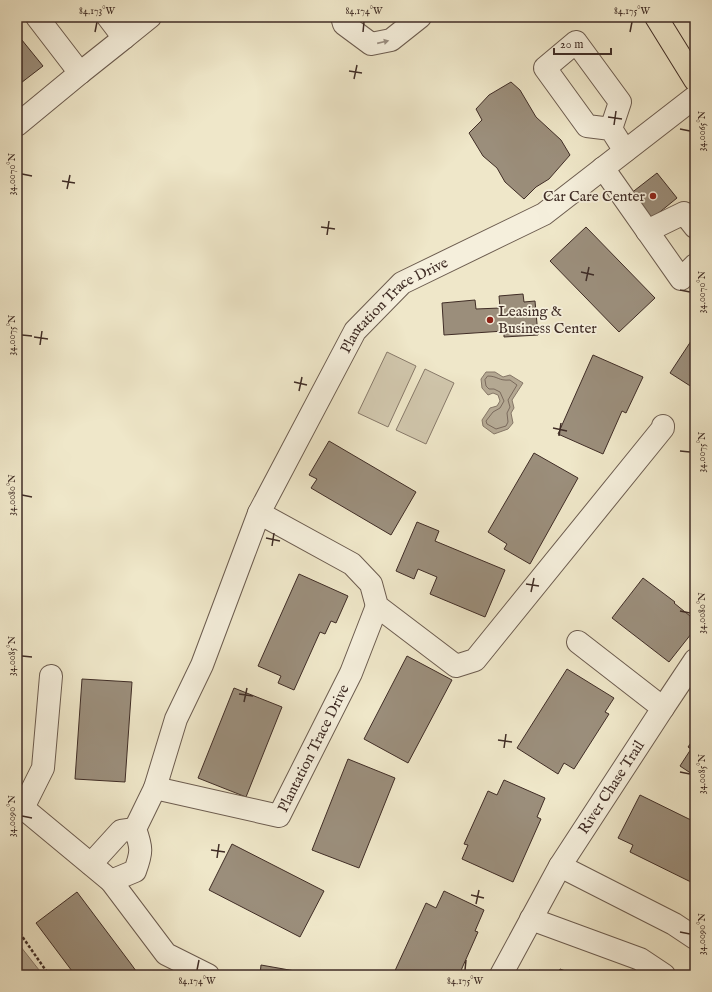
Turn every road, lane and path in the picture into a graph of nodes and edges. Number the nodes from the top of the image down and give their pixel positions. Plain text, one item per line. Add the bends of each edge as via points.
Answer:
1 (37, 17) edge
2 (108, 17) edge
3 (150, 17) edge
4 (342, 17) edge
5 (420, 17) edge
6 (656, 17) edge
7 (124, 38) junction
8 (80, 73) junction
9 (695, 80) edge
10 (695, 97) edge
11 (17, 125) edge
12 (611, 128) dead end
13 (625, 151) junction
14 (603, 168) junction
15 (690, 220) edge
16 (646, 231) junction
17 (695, 265) edge
18 (663, 426) dead end
19 (259, 513) junction
20 (377, 606) junction
21 (578, 642) dead end
22 (695, 660) edge
23 (50, 676) dead end
24 (663, 708) junction
25 (155, 788) junction
26 (20, 806) edge
27 (135, 829) junction
28 (91, 864) junction
29 (560, 866) junction
30 (111, 880) junction
31 (531, 919) junction
32 (17, 929) edge
33 (695, 938) edge
34 (49, 975) edge
35 (208, 975) edge
36 (501, 975) edge
37 (664, 975) edge

1 - 8 street
2 - 7 street
3 - 7 street
4 -> 5 street via 344,24 371,44 391,40
6 - 9 highway
7 - 8 street
8 - 11 street
10 - 13 street, Plantation Trace Drive
12 - 13 street
13 - 14 street, Plantation Trace Drive
14 - 16 street
14 - 19 street, Plantation Trace Drive via 544,214 402,283 355,331
15 - 16 street
16 - 17 street via 681,279
18 - 20 street via 475,660 456,666
19 - 20 street via 352,564 371,584
19 - 25 street, Plantation Trace Drive via 202,665 176,719
20 - 25 street, Plantation Trace Drive via 351,673 279,816
21 - 24 street
22 - 24 street, River Chase Trail
23 - 26 street via 43,768
24 - 29 street, River Chase Trail
25 - 27 street, Plantation Trace Drive
26 - 28 street
27 - 28 street via 121,831
27 - 30 street via 141,853 135,871
28 - 30 street
29 - 31 street, River Chase Trail
29 - 33 street via 674,924
30 - 35 street via 166,954
31 - 36 street, River Chase Trail
31 - 37 street via 640,959
32 - 34 path

